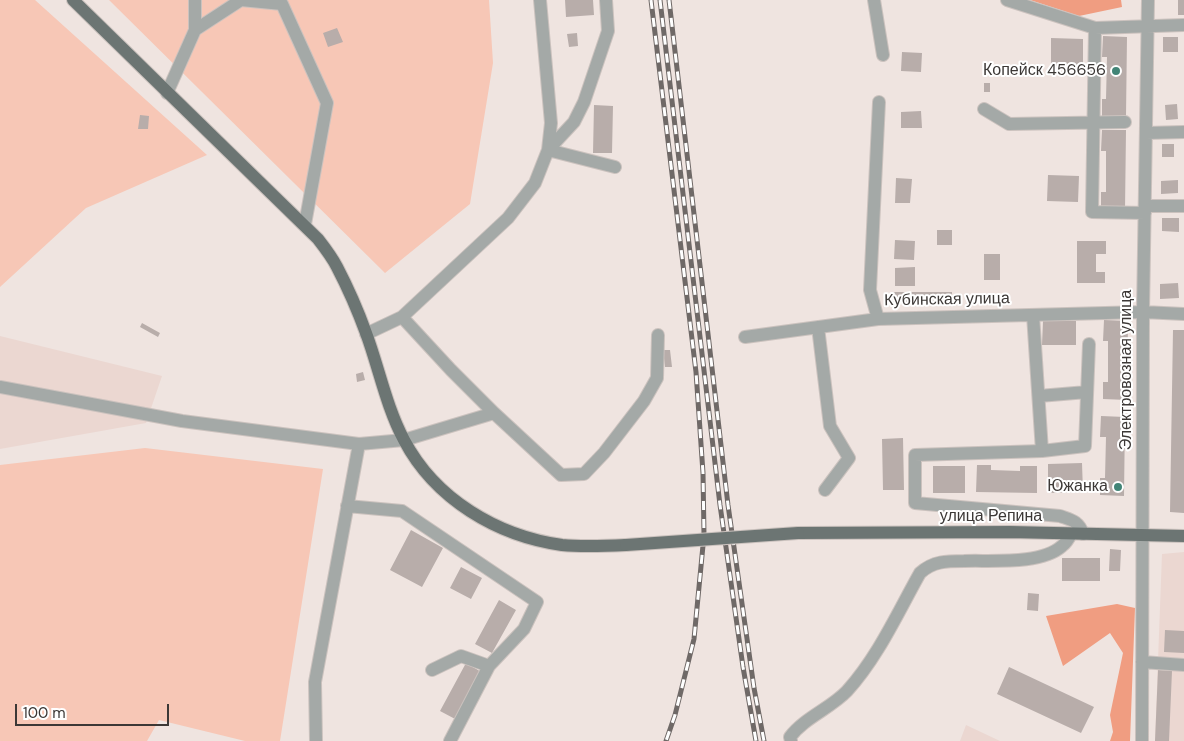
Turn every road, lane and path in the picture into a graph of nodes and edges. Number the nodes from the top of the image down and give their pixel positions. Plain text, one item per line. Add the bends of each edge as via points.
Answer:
1 (73, 0) edge
2 (195, 0) edge
3 (540, 0) edge
4 (606, 0) edge
5 (874, 0) edge
6 (1007, 0) edge
7 (1148, 0) edge
8 (1148, 26) junction
9 (1184, 26) edge
10 (1095, 28) junction
11 (195, 30) junction
12 (882, 55) dead end
13 (167, 93) junction
14 (879, 102) dead end
15 (984, 109) dead end
16 (1094, 122) junction
17 (1125, 122) dead end
18 (1184, 132) edge
19 (1146, 133) junction
20 (548, 150) junction
21 (614, 167) dead end
22 (1184, 206) edge
23 (1145, 210) junction
24 (305, 224) junction
25 (1144, 312) junction
26 (1184, 314) edge
27 (1034, 315) junction
28 (402, 317) junction
29 (878, 319) junction
30 (818, 327) junction
31 (366, 334) junction
32 (658, 335) dead end
33 (745, 337) dead end
34 (1089, 344) dead end
35 (0, 387) edge
36 (1087, 392) junction
37 (1039, 396) junction
38 (494, 413) junction
39 (404, 440) junction
40 (359, 444) junction
41 (1042, 451) junction
42 (825, 490) dead end
43 (347, 506) junction
44 (1077, 534) junction
45 (1142, 535) junction
46 (1184, 536) edge
47 (1142, 662) junction
48 (1184, 665) edge
49 (488, 666) junction
50 (432, 670) dead end
51 (316, 741) edge
52 (450, 741) edge
53 (791, 741) edge
54 (1142, 741) edge

1 - 13 main road, улица Репина
2 - 11 street
3 - 20 street via 551,123
4 - 20 street via 608,31 584,102 574,122
5 - 12 street
6 - 10 street
7 - 8 street, Электровозная улица
8 - 9 street
8 - 10 street
8 - 19 street, Электровозная улица
10 - 16 street
11 - 13 street
11 - 24 street via 241,0 282,4 327,103
13 - 24 main road, улица Репина
14 - 29 street, Кубинская улица via 870,290
15 - 16 street via 1008,124
16 - 17 street
16 - 23 street via 1092,212
18 - 19 street
19 - 23 street, Электровозная улица
20 - 21 street
20 - 28 street via 535,183 508,218
22 - 23 street
23 - 25 street, Электровозная улица
24 - 31 main road, улица Репина via 337,266
25 - 26 street, Кубинская улица
25 - 27 street, Кубинская улица
25 - 45 street, Электровозная улица
27 - 29 street, Кубинская улица
27 - 37 street
28 - 31 street
28 - 38 street
29 - 30 street
30 - 33 street
30 - 42 street via 830,426 849,458
31 - 39 main road, улица Репина
32 - 38 street via 657,378 644,401 584,474 561,475
34 - 36 street
35 - 40 street via 182,421
36 - 37 street
36 - 41 street via 1085,446
37 - 41 street
38 - 39 street
39 - 40 street
39 - 44 main road, улица Репина, bridge via 436,482 474,515 529,538 562,545 626,545 798,533
40 - 43 street
41 - 44 street via 916,455 915,503 1060,516 1080,526
43 - 49 street via 402,510 537,602 524,629
43 - 51 street via 315,682
44 - 45 main road, улица Репина
44 - 53 street via 1036,559 944,562 928,566 920,573 870,662 846,692 796,729
45 - 46 main road, улица Репина
45 - 47 street, Электровозная улица
47 - 48 street
47 - 54 street, Электровозная улица
49 - 50 street via 461,656
49 - 52 street

